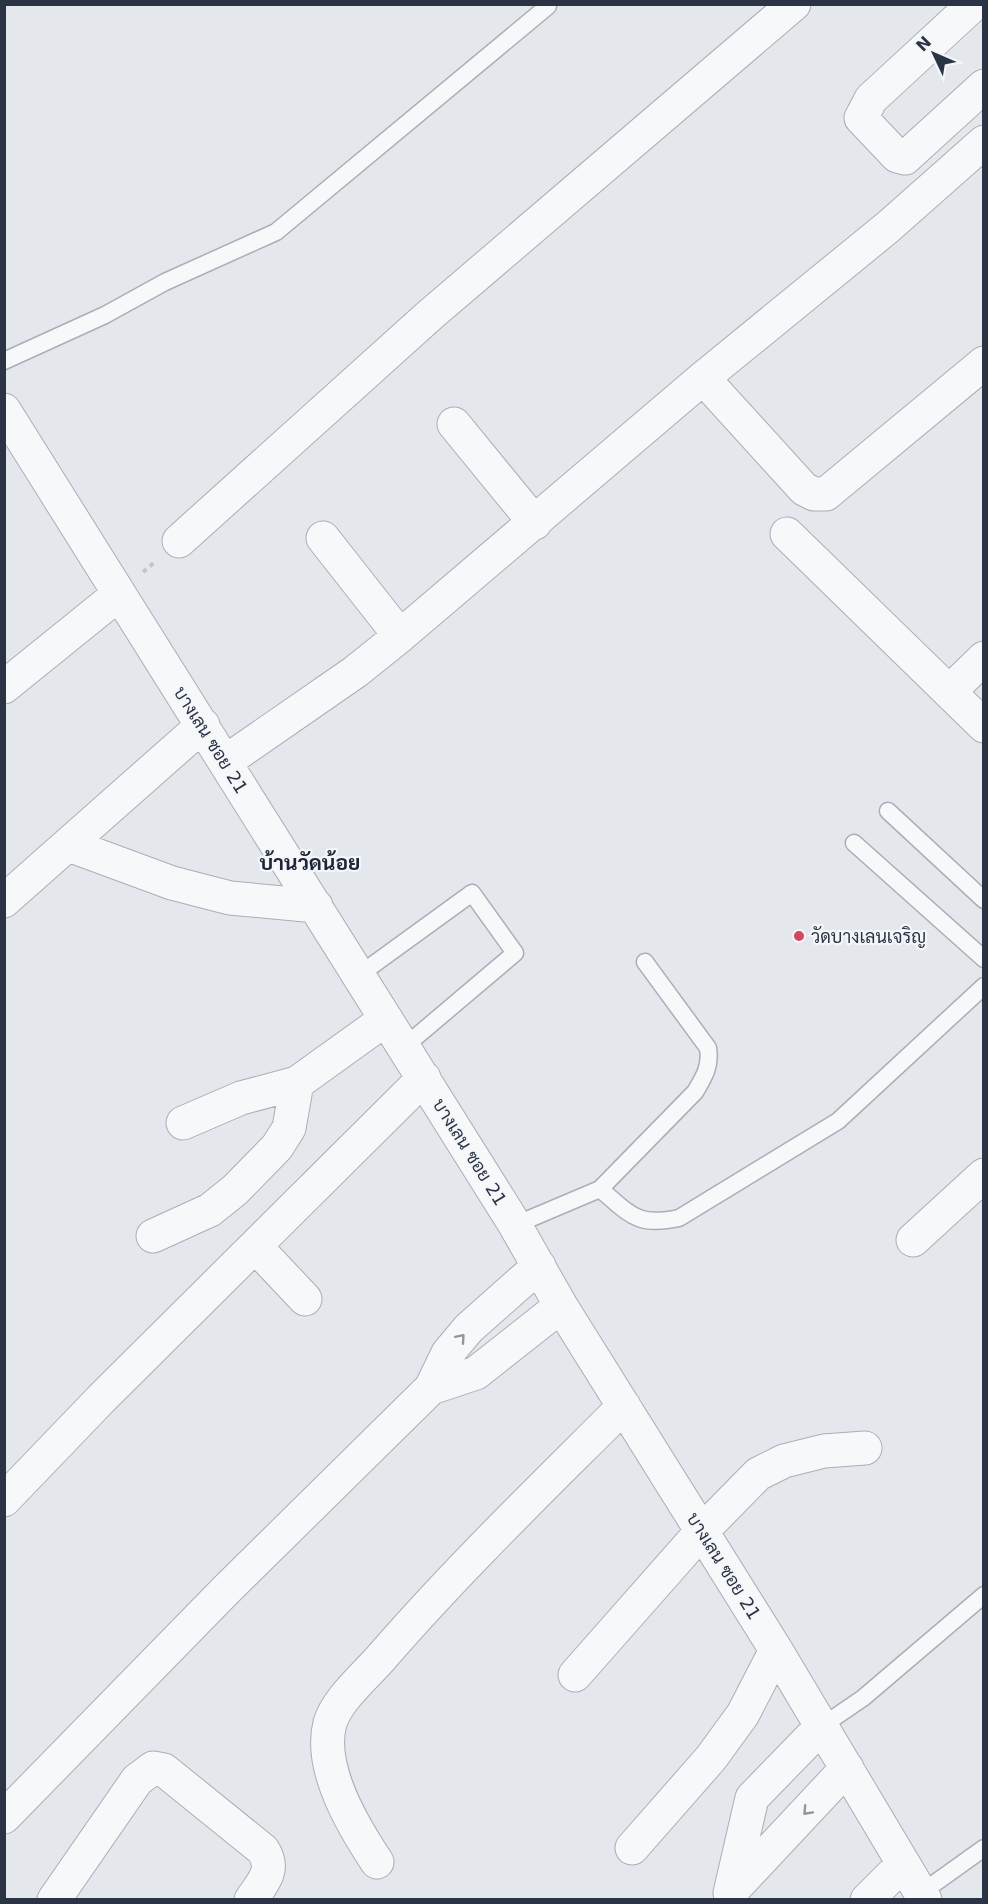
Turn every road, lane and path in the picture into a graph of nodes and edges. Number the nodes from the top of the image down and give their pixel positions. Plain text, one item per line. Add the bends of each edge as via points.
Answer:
1 (794, 4) edge
2 (974, 4) edge
3 (548, 6) dead end
4 (984, 86) edge
5 (984, 141) edge
6 (4, 361) edge
7 (984, 363) edge
8 (704, 378) junction
9 (4, 410) edge
10 (454, 424) dead end
11 (535, 523) junction
12 (787, 534) dead end
13 (323, 538) dead end
14 (179, 541) joint
15 (119, 594) junction
16 (400, 636) junction
17 (984, 658) edge
18 (4, 687) edge
19 (949, 692) junction
20 (203, 725) junction
21 (984, 726) edge
22 (225, 762) junction
23 (888, 810) dead end
24 (854, 843) dead end
25 (69, 845) junction
26 (984, 900) edge
27 (4, 901) edge
28 (316, 906) junction
29 (984, 958) edge
30 (645, 962) dead end
31 (359, 975) junction
32 (984, 986) edge
33 (386, 1018) junction
34 (404, 1047) junction
35 (424, 1078) junction
36 (297, 1083) junction
37 (183, 1123) dead end
38 (984, 1175) edge
39 (600, 1189) junction
40 (515, 1225) junction
41 (153, 1236) dead end
42 (913, 1240) dead end
43 (256, 1247) junction
44 (538, 1266) junction
45 (305, 1299) dead end
46 (561, 1306) junction
47 (431, 1388) junction
48 (624, 1406) junction
49 (865, 1448) dead end
50 (4, 1500) edge
51 (702, 1531) junction
52 (984, 1594) edge
53 (776, 1650) junction
54 (575, 1675) dead end
55 (822, 1726) junction
56 (847, 1768) junction
57 (4, 1817) edge
58 (632, 1848) dead end
59 (984, 1848) edge
60 (377, 1862) dead end
61 (903, 1864) junction
62 (728, 1896) edge
63 (923, 1896) edge
64 (54, 1899) edge
65 (251, 1899) edge
66 (867, 1899) edge

1 - 14 street via 429,315
2 - 4 street via 872,99 861,118 897,156 905,158
3 - 6 lane via 276,232
5 - 8 street via 888,227
7 - 8 street via 826,494 814,495 804,489
8 - 11 street
9 - 15 street, บางเลน ซอย 21
10 - 11 street
11 - 16 street
12 - 19 street
13 - 16 street
14 - 15 path
15 - 18 street
15 - 20 street, บางเลน ซอย 21
16 - 22 street
17 - 19 street
19 - 21 street
20 - 22 street, บางเลน ซอย 21
20 - 25 street
22 - 28 street, บางเลน ซอย 21
23 - 26 lane
24 - 29 lane
25 - 27 street
25 - 28 street via 172,883 220,896
28 - 31 street, บางเลน ซอย 21
30 - 39 lane via 708,1048 710,1062 695,1092
31 - 33 street, บางเลน ซอย 21
31 - 34 lane via 472,893 515,953
32 - 39 lane via 838,1121 679,1218 654,1223 638,1219
33 - 34 street, บางเลน ซอย 21
33 - 36 street
34 - 35 street, บางเลน ซอย 21
35 - 40 street, บางเลน ซอย 21
35 - 43 street
36 - 37 street via 241,1098
36 - 41 street via 289,1128 277,1147 210,1210
38 - 42 street
39 - 40 lane
40 - 44 street, บางเลน ซอย 21
43 - 45 street
43 - 50 street
44 - 46 street, บางเลน ซอย 21
47 -> 44 street via 448,1353 469,1328
46 - 47 street via 476,1373
46 - 48 street, บางเลน ซอย 21
47 - 57 street
48 - 51 street, บางเลน ซอย 21
48 - 60 street via 424,1608 346,1698 331,1721 327,1757 358,1833
49 - 51 street via 824,1451 784,1461 758,1474
51 - 53 street, บางเลน ซอย 21
51 - 54 street
52 - 55 lane via 863,1698
53 - 55 street, บางเลน ซอย 21
53 - 58 street via 743,1714 711,1758
55 - 56 street, บางเลน ซอย 21
55 - 62 street via 752,1798
56 - 61 street, บางเลน ซอย 21
56 -> 62 street
59 - 63 lane
61 - 63 street, บางเลน ซอย 21
61 - 66 street
64 - 65 street via 137,1780 153,1768 164,1770 263,1850 270,1860 270,1872

